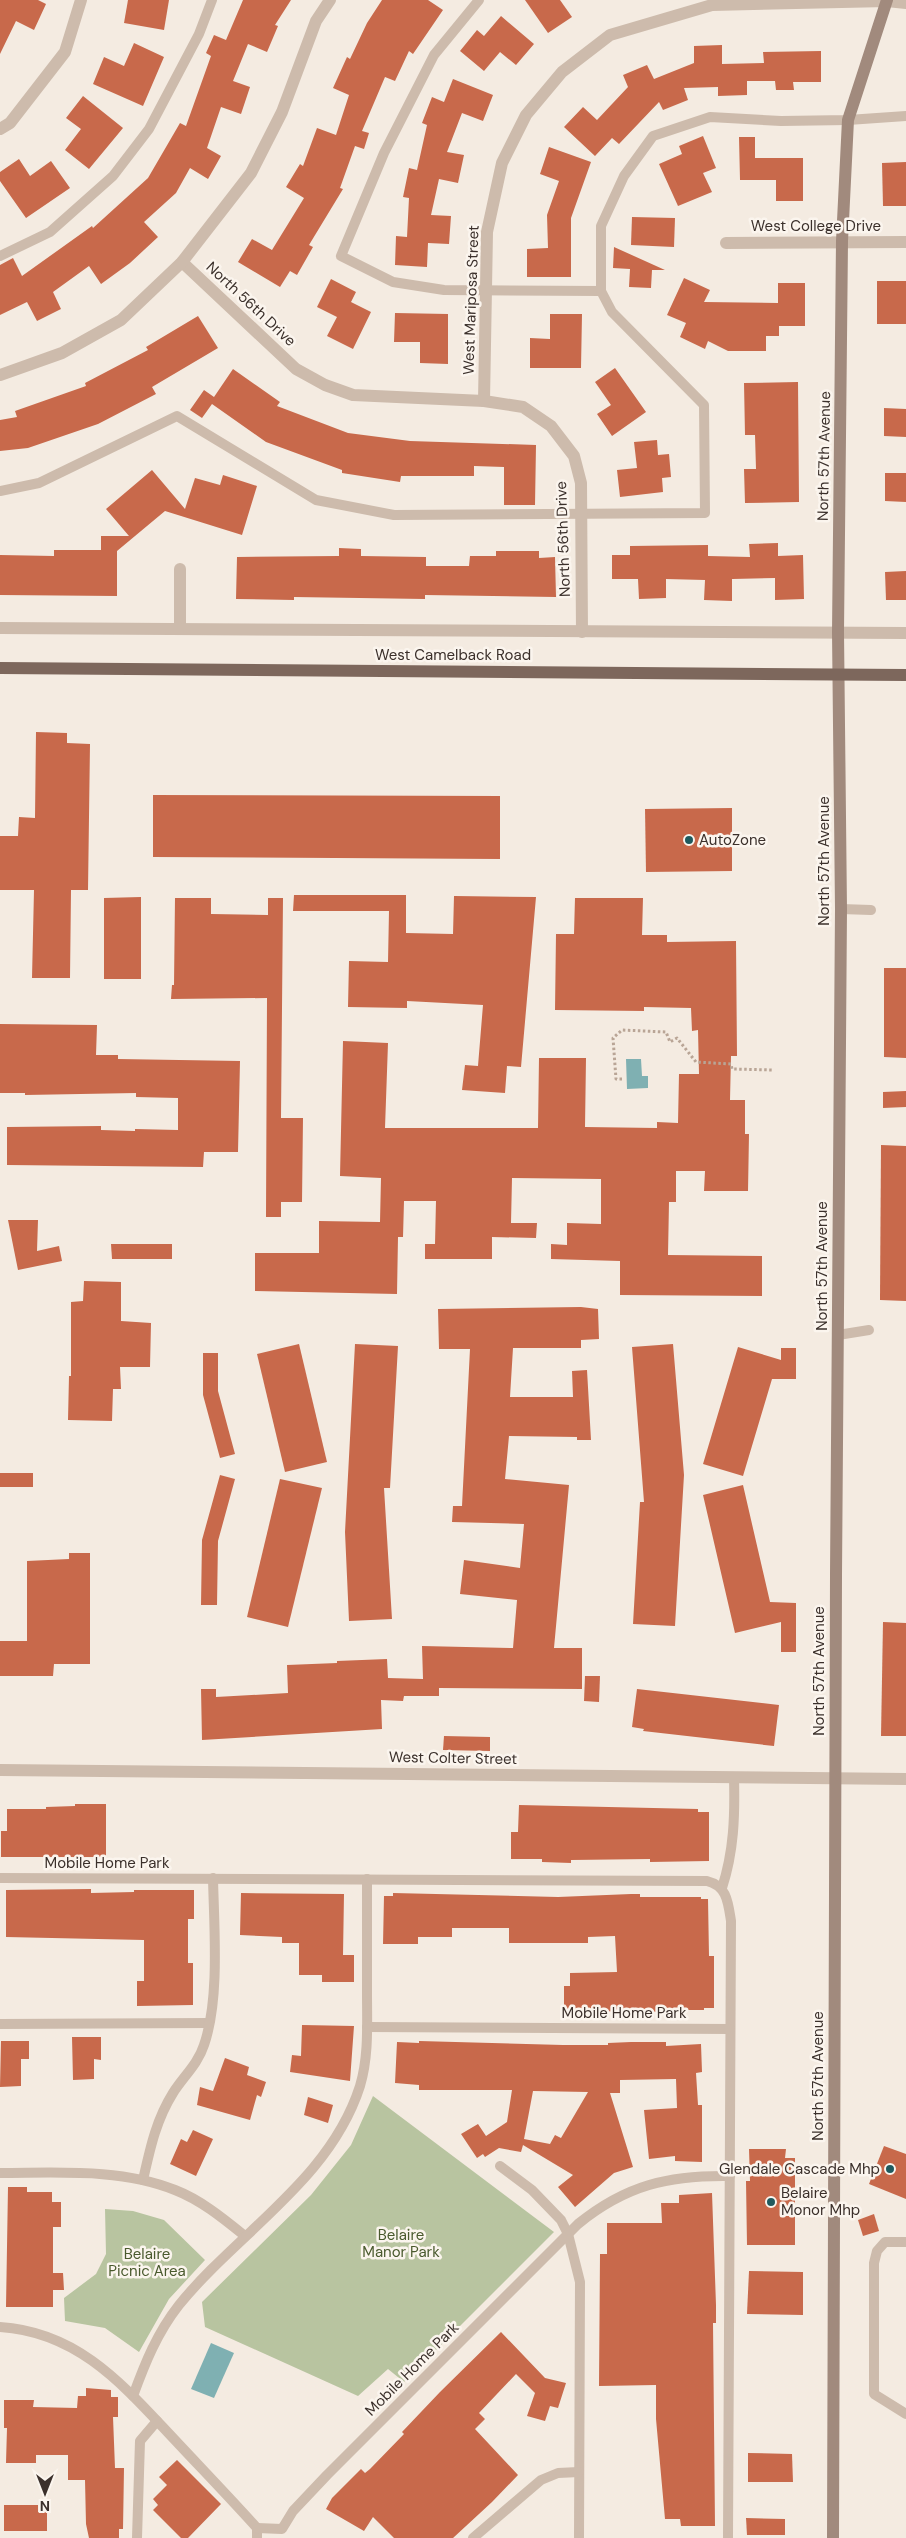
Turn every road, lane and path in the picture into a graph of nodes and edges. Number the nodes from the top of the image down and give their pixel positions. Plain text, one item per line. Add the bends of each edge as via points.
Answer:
1 (81, 0) edge
2 (212, 0) edge
3 (330, 0) edge
4 (479, 0) edge
5 (887, 1) edge
6 (906, 4) edge
7 (906, 116) edge
8 (848, 120) junction
9 (0, 128) edge
10 (842, 241) junction
11 (906, 242) edge
12 (726, 243) dead end
13 (0, 256) edge
14 (182, 262) junction
15 (485, 288) junction
16 (601, 291) junction
17 (0, 375) edge
18 (484, 400) junction
19 (0, 491) edge
20 (582, 514) junction
21 (180, 569) dead end
22 (0, 628) edge
23 (180, 629) junction
24 (582, 632) junction
25 (838, 632) junction
26 (906, 633) edge
27 (0, 668) edge
28 (839, 674) junction
29 (906, 675) edge
30 (841, 909) junction
31 (871, 910) dead end
32 (773, 1070) dead end
33 (622, 1080) dead end
34 (869, 1330) dead end
35 (838, 1335) junction
36 (0, 1770) edge
37 (734, 1777) junction
38 (835, 1778) junction
39 (906, 1779) edge
40 (0, 1878) edge
41 (213, 1878) junction
42 (367, 1879) junction
43 (722, 1888) junction
44 (209, 2022) junction
45 (0, 2024) edge
46 (367, 2027) junction
47 (730, 2029) junction
48 (500, 2166) dead end
49 (0, 2173) edge
50 (730, 2176) junction
51 (143, 2180) junction
52 (568, 2234) junction
53 (245, 2236) junction
54 (906, 2242) edge
55 (0, 2327) edge
56 (133, 2396) junction
57 (906, 2414) edge
58 (157, 2421) junction
59 (579, 2472) junction
60 (257, 2533) edge
61 (282, 2533) edge
62 (137, 2538) edge
63 (473, 2538) edge
64 (579, 2538) edge
65 (728, 2538) edge
66 (833, 2538) edge

1 - 9 street via 65,52 10,123
2 - 13 lane via 199,34 149,129 113,176 50,232
3 - 14 street via 316,21 282,112 251,173
4 - 15 lane via 434,55 384,153 341,256 393,282 444,290
5 - 6 street, West Mariposa Street
5 - 8 street, North 57th Avenue
5 - 15 street, West Mariposa Street via 712,5 610,35 562,72 526,115 502,163 487,232
7 - 8 lane
8 - 10 street, North 57th Avenue
8 - 16 lane via 710,117 653,136 624,176 601,226
10 - 11 street, West College Drive
10 - 12 street, West College Drive
10 - 25 street, North 57th Avenue
14 - 17 street via 121,320 62,353
14 - 18 street, North 56th Drive via 296,369 324,385 353,395
15 - 16 lane via 534,292
15 - 18 street, West Mariposa Street
16 - 20 lane via 612,312 704,405 706,513
18 - 20 street, North 56th Drive via 523,407 551,426 574,456
19 - 20 lane via 39,483 177,416 316,500 394,515
20 - 24 street, North 56th Drive
21 - 23 street
22 - 23 street, West Camelback Road
23 - 24 street, West Camelback Road
24 - 25 street, West Camelback Road
25 - 26 street, West Camelback Road
25 - 28 street, North 57th Avenue
27 - 28 main road, West Camelback Road
28 - 29 main road, West Camelback Road
28 - 30 street, North 57th Avenue
30 - 31 lane
30 - 35 street, North 57th Avenue
32 - 33 path via 696,1062 677,1038 670,1042 666,1032 622,1030 613,1038 616,1079
34 - 35 lane
35 - 38 street, North 57th Avenue
36 - 37 street, West Colter Street
37 - 38 street, West Colter Street
37 - 43 lane via 734,1842
38 - 39 street, West Colter Street
38 - 66 street, North 57th Avenue
40 - 41 lane, Mobile Home Park
41 - 42 lane, Mobile Home Park
41 - 44 lane via 214,1976
42 - 43 lane, Mobile Home Park via 707,1881
42 - 46 lane
43 - 47 lane via 728,1899 731,1921
44 - 45 lane
44 - 51 lane via 197,2060 158,2121
46 - 47 lane, Mobile Home Park
46 - 53 lane via 366,2059 360,2085 338,2134 297,2187
47 - 50 lane
48 - 52 lane via 532,2190 561,2220
49 - 51 lane via 82,2174
50 - 52 lane, Mobile Home Park via 703,2175 645,2185 600,2206
50 - 65 lane
51 - 53 lane via 176,2190 202,2204
52 - 59 lane via 580,2282
52 - 61 lane, Mobile Home Park via 306,2497 293,2511
53 - 56 lane via 179,2305 160,2331
54 - 57 lane via 884,2242 877,2251 874,2263 872,2372 874,2394
55 - 56 lane, Mobile Home Park via 66,2344 111,2373
56 - 58 lane, Mobile Home Park
58 - 60 lane, Mobile Home Park
58 - 62 lane via 140,2441
59 - 63 lane via 558,2473 541,2480
59 - 64 lane
60 - 61 lane, Mobile Home Park

